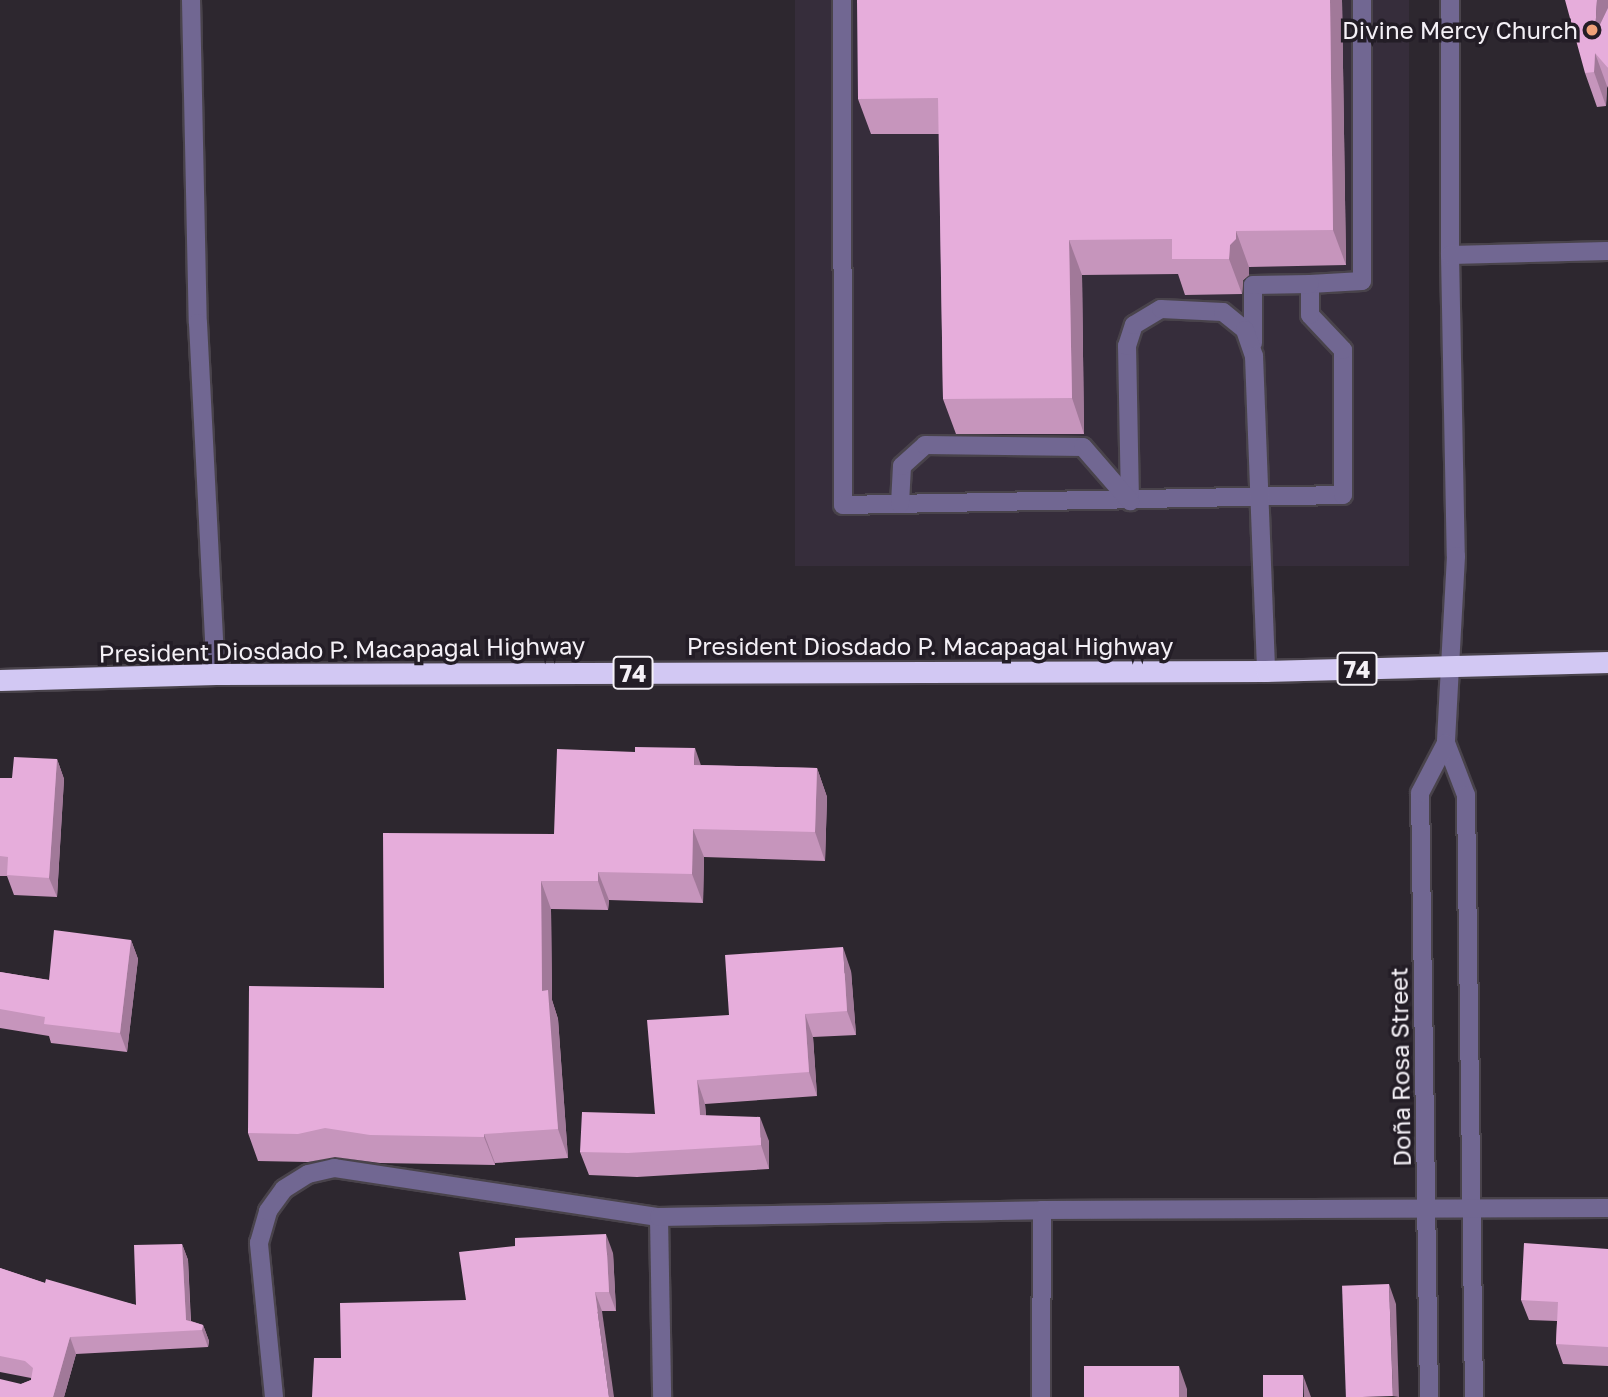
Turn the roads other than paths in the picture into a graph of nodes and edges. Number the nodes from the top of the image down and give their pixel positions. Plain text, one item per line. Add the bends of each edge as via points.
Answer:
1 (191, 0) edge
2 (842, 0) edge
3 (1362, 0) edge
4 (1450, 0) edge
5 (1608, 251) edge
6 (1450, 255) junction
7 (1310, 284) junction
8 (1254, 356) junction
9 (1259, 498) junction
10 (1130, 501) junction
11 (900, 504) junction
12 (1608, 662) edge
13 (1449, 668) junction
14 (1266, 671) junction
15 (216, 674) junction
16 (0, 680) edge
17 (1446, 743) junction
18 (1427, 1208) junction
19 (1471, 1208) junction
20 (1608, 1208) edge
21 (1042, 1210) junction
22 (659, 1217) junction
23 (274, 1397) edge
24 (662, 1397) edge
25 (1041, 1397) edge
26 (1429, 1397) edge
27 (1474, 1397) edge

1 - 15 street via 198,323
2 - 11 street via 843,505
3 - 7 street via 1362,281
4 - 6 street, Doña Rosa Street
5 - 6 street
6 - 13 street, Doña Rosa Street via 1456,556
7 - 8 street via 1253,285
7 - 9 street via 1310,315 1343,350 1343,495
8 - 9 street
8 - 10 street via 1245,330 1223,312 1161,309 1135,325 1126,346
9 - 10 street
9 - 14 street
10 - 11 street
10 - 11 street via 1083,447 925,445 902,466
12 - 13 highway, President Diosdado P. Macapagal Highway / 74
13 - 14 highway, President Diosdado P. Macapagal Highway / 74
13 - 17 street, Doña Rosa Street
14 - 15 highway, President Diosdado P. Macapagal Highway / 74
15 - 16 highway, President Diosdado P. Macapagal Highway / 74
17 - 18 street, Doña Rosa Street via 1420,793
17 - 19 street, Doña Rosa Street via 1466,795
18 - 19 street
18 - 21 street
18 - 26 street, Doña Rosa Street
19 - 20 street
19 - 27 street, Doña Rosa Street
21 - 22 street
21 - 25 street
22 - 23 street via 334,1168 308,1174 284,1189 268,1211 259,1243
22 - 24 street

